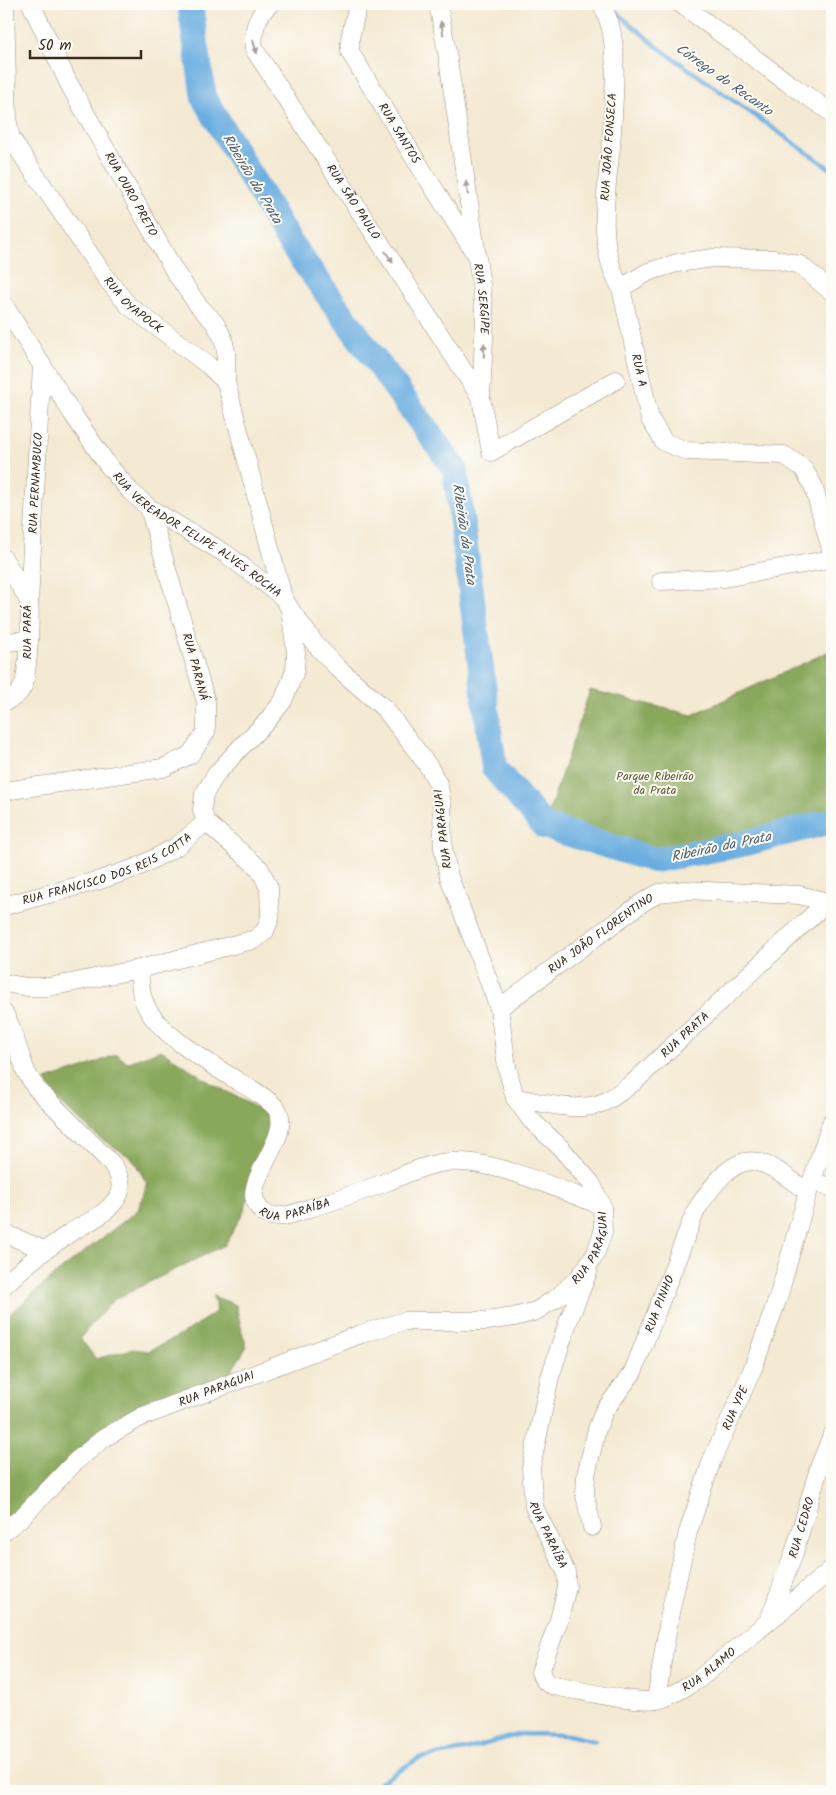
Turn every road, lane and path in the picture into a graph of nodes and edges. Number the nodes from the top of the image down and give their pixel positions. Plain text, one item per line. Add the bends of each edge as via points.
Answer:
1 (5, 4) edge
2 (31, 4) edge
3 (270, 4) edge
4 (358, 4) edge
5 (438, 4) edge
6 (602, 4) edge
7 (681, 4) edge
8 (832, 113) edge
9 (477, 255) junction
10 (621, 288) junction
11 (832, 292) edge
12 (4, 305) edge
13 (42, 365) junction
14 (616, 380) dead end
15 (226, 382) junction
16 (481, 398) junction
17 (149, 508) junction
18 (832, 552) edge
19 (4, 559) edge
20 (832, 559) edge
21 (661, 581) dead end
22 (29, 602) junction
23 (287, 603) junction
24 (29, 640) junction
25 (4, 642) edge
26 (4, 702) edge
27 (4, 791) edge
28 (206, 822) junction
29 (830, 902) edge
30 (4, 906) edge
31 (139, 969) junction
32 (4, 983) edge
33 (499, 1008) junction
34 (4, 1013) edge
35 (515, 1098) junction
36 (832, 1121) edge
37 (810, 1186) junction
38 (832, 1188) edge
39 (602, 1206) junction
40 (4, 1233) edge
41 (44, 1250) junction
42 (595, 1255) junction
43 (4, 1286) edge
44 (832, 1434) edge
45 (592, 1527) dead end
46 (4, 1531) edge
47 (832, 1569) edge
48 (769, 1621) junction
49 (560, 1688) joint
50 (656, 1700) junction

1 - 15 street, RUA OYAPOCK via 11,138 106,278 128,305
2 - 15 street, RUA OURO PRETO via 69,84 175,272 215,323 226,352
3 -> 16 street, RUA SÃO PAULO via 256,22 252,35 254,49
4 - 9 street, RUA SANTOS via 350,52
9 -> 5 street, RUA SERGIPE
6 - 10 street, RUA JOÃO FONSECA via 611,29 614,60 605,200 606,241 614,277
7 - 8 street
16 -> 9 street, RUA SERGIPE via 485,319
10 - 11 street via 648,272 677,263 713,258 774,259 800,265
10 - 18 street, RUA A via 650,419 664,442 687,451 784,454 803,468 813,485
12 - 13 street, RUA VEREADOR FELIPE ALVES ROCHA
13 - 17 street, RUA VEREADOR FELIPE ALVES ROCHA via 107,464
13 - 22 street, RUA PERNAMBUCO
14 - 16 street, RUA SERGIPE via 491,452
15 - 23 street
17 - 23 street, RUA VEREADOR FELIPE ALVES ROCHA via 226,554
17 - 27 street, RUA PARANÁ via 206,702 206,732 190,755 163,768
19 - 22 street, RUA PARÁ
20 - 21 street via 724,578
22 - 24 street, RUA PARÁ
23 - 28 street, RUA VEREADOR FELIPE ALVES ROCHA via 296,653 295,671 283,701 216,773 204,794 202,810
23 - 33 street, RUA PARAGUAI via 316,645 385,709 429,767 439,786 443,848 449,877
24 - 25 street
24 - 26 street, RUA PARÁ via 25,682 21,691
28 - 30 street, RUA FRANCISCO DOS REIS COTTA via 176,847 138,866 100,880
28 - 31 street via 260,869 268,888 270,918 265,931 256,939
29 - 33 street, RUA JOÃO FLORENTINO via 799,894 684,890 659,893
29 - 35 street, RUA PRATA via 618,1094 604,1102 572,1107
31 - 32 street via 48,987
31 - 39 street, RUA PARAÍBA via 146,1007 158,1023 196,1055 250,1088 277,1110 282,1122 278,1136 256,1182 254,1197 260,1210 272,1216 289,1214 449,1162 472,1162 500,1169
33 - 35 street, RUA PARAGUAI
34 - 41 street via 26,1072 36,1088 112,1164 121,1183 120,1193 104,1212
35 - 39 street, RUA PARAGUAI via 531,1120 591,1183
36 - 37 street, RUA YPE
37 - 38 street, RUA PINHO
37 - 45 street, RUA PINHO via 757,1162 746,1162 728,1171 696,1210 633,1372 604,1411 597,1429 586,1475 585,1495
37 - 50 street, RUA YPE via 775,1306 753,1368 712,1460 688,1532 670,1613
39 - 42 street, RUA PARAGUAI via 603,1232
40 - 41 street
41 - 43 street
42 - 46 street, RUA PARAGUAI via 580,1276 558,1297 536,1310 487,1321 405,1321 361,1334 141,1417 104,1438 76,1461 21,1518
42 - 49 street, RUA PARAÍBA via 550,1377 531,1468 534,1507 566,1572 567,1587 560,1620 540,1672 542,1680
44 - 48 street, RUA CEDRO
47 - 48 street, RUA ALAMO
48 - 50 street, RUA ALAMO via 699,1679
49 - 50 street, RUA ALAMO via 632,1700

